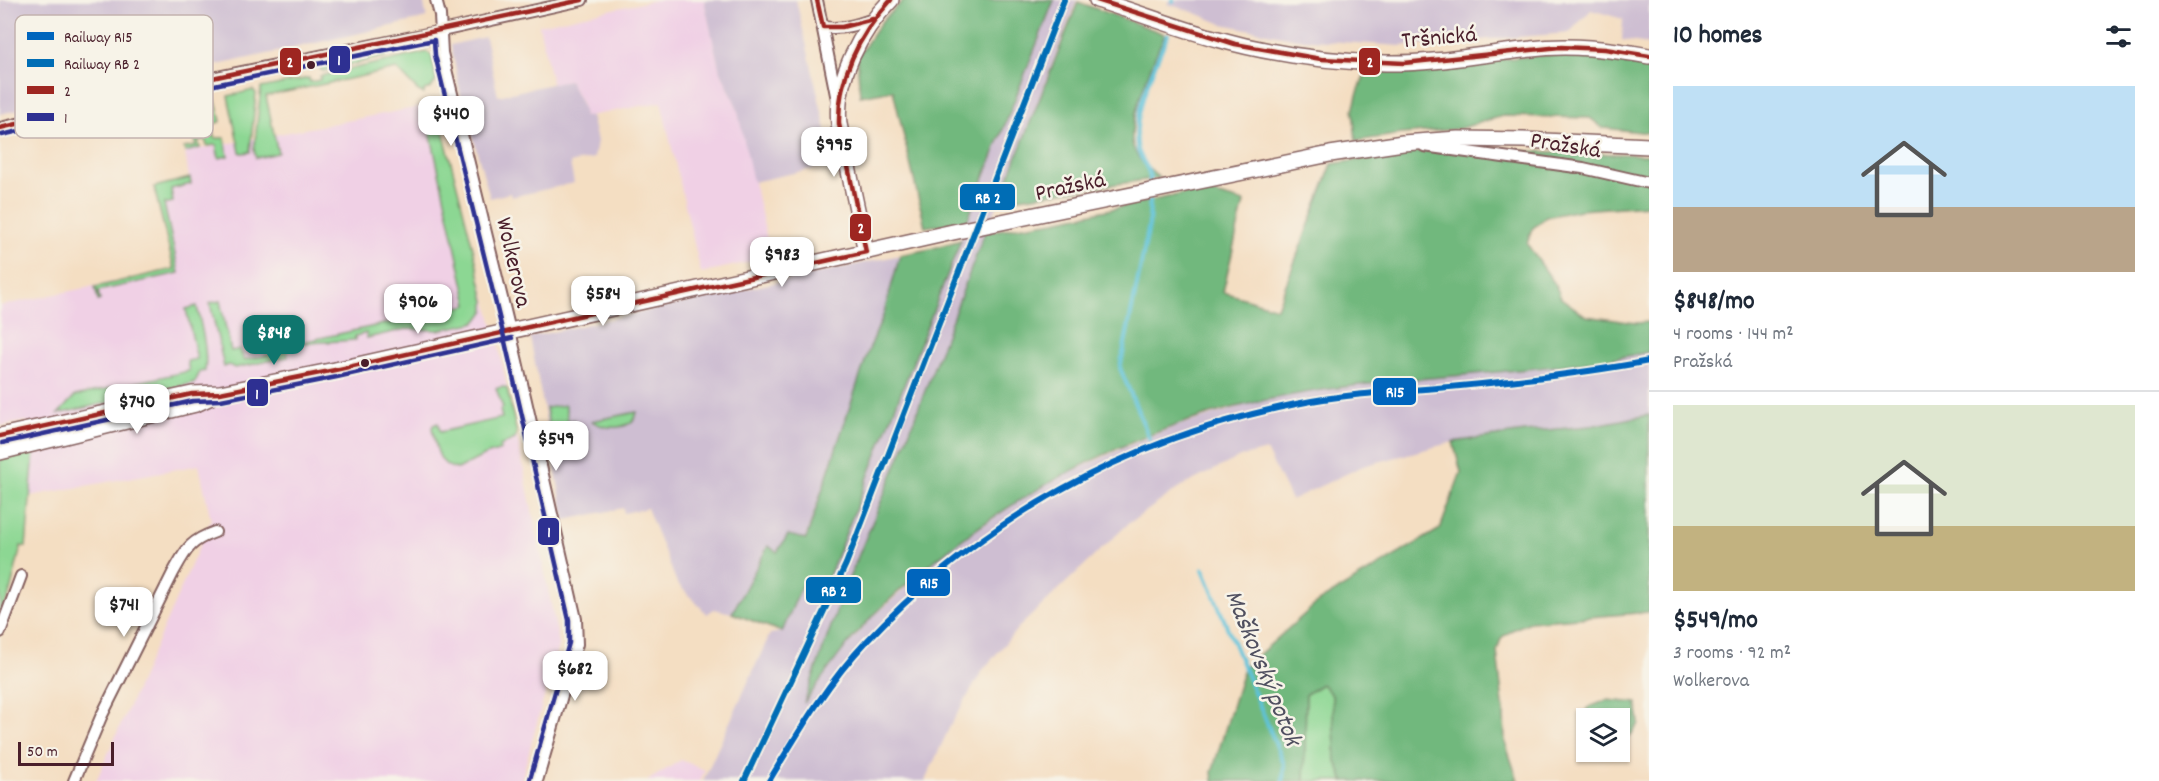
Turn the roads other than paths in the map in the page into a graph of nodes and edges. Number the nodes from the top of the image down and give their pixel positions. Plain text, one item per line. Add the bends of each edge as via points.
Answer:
1 (435, 0) edge
2 (582, 0) edge
3 (816, 0) edge
4 (891, 0) edge
5 (1097, 0) edge
6 (873, 19) junction
7 (823, 27) junction
8 (441, 32) junction
9 (1649, 56) edge
10 (213, 78) edge
11 (837, 102) junction
12 (15, 124) edge
13 (0, 128) edge
14 (1403, 143) junction
15 (1649, 146) edge
16 (1649, 183) edge
17 (866, 252) junction
18 (510, 331) junction
19 (219, 393) junction
20 (0, 436) edge
21 (0, 452) edge
22 (215, 532) dead end
23 (21, 576) dead end
24 (0, 632) edge
25 (74, 781) edge
26 (537, 781) edge

1 - 8 street, Wolkerova
2 - 8 street
3 - 7 street
4 - 6 main road
5 - 9 main road, Tršnická via 1214,38 1333,60 1410,62 1546,48 1604,49
6 - 7 street via 850,27
6 - 11 main road
7 - 11 street
8 - 10 street
8 - 18 street, Wolkerova via 442,53
11 - 17 main road
12 - 13 street
14 - 15 main road, Pražská via 1458,139
14 - 16 street, Pražská via 1583,168
14 - 17 main road, Pražská via 1330,154
17 - 18 main road, Pražská
18 - 19 main road, Pražská
18 - 26 street, Wolkerova via 576,619 578,644
19 - 20 main road, Pražská via 192,394
19 - 21 main road, Pražská via 196,404
22 - 25 street via 198,538 173,573 101,717
23 - 24 street

